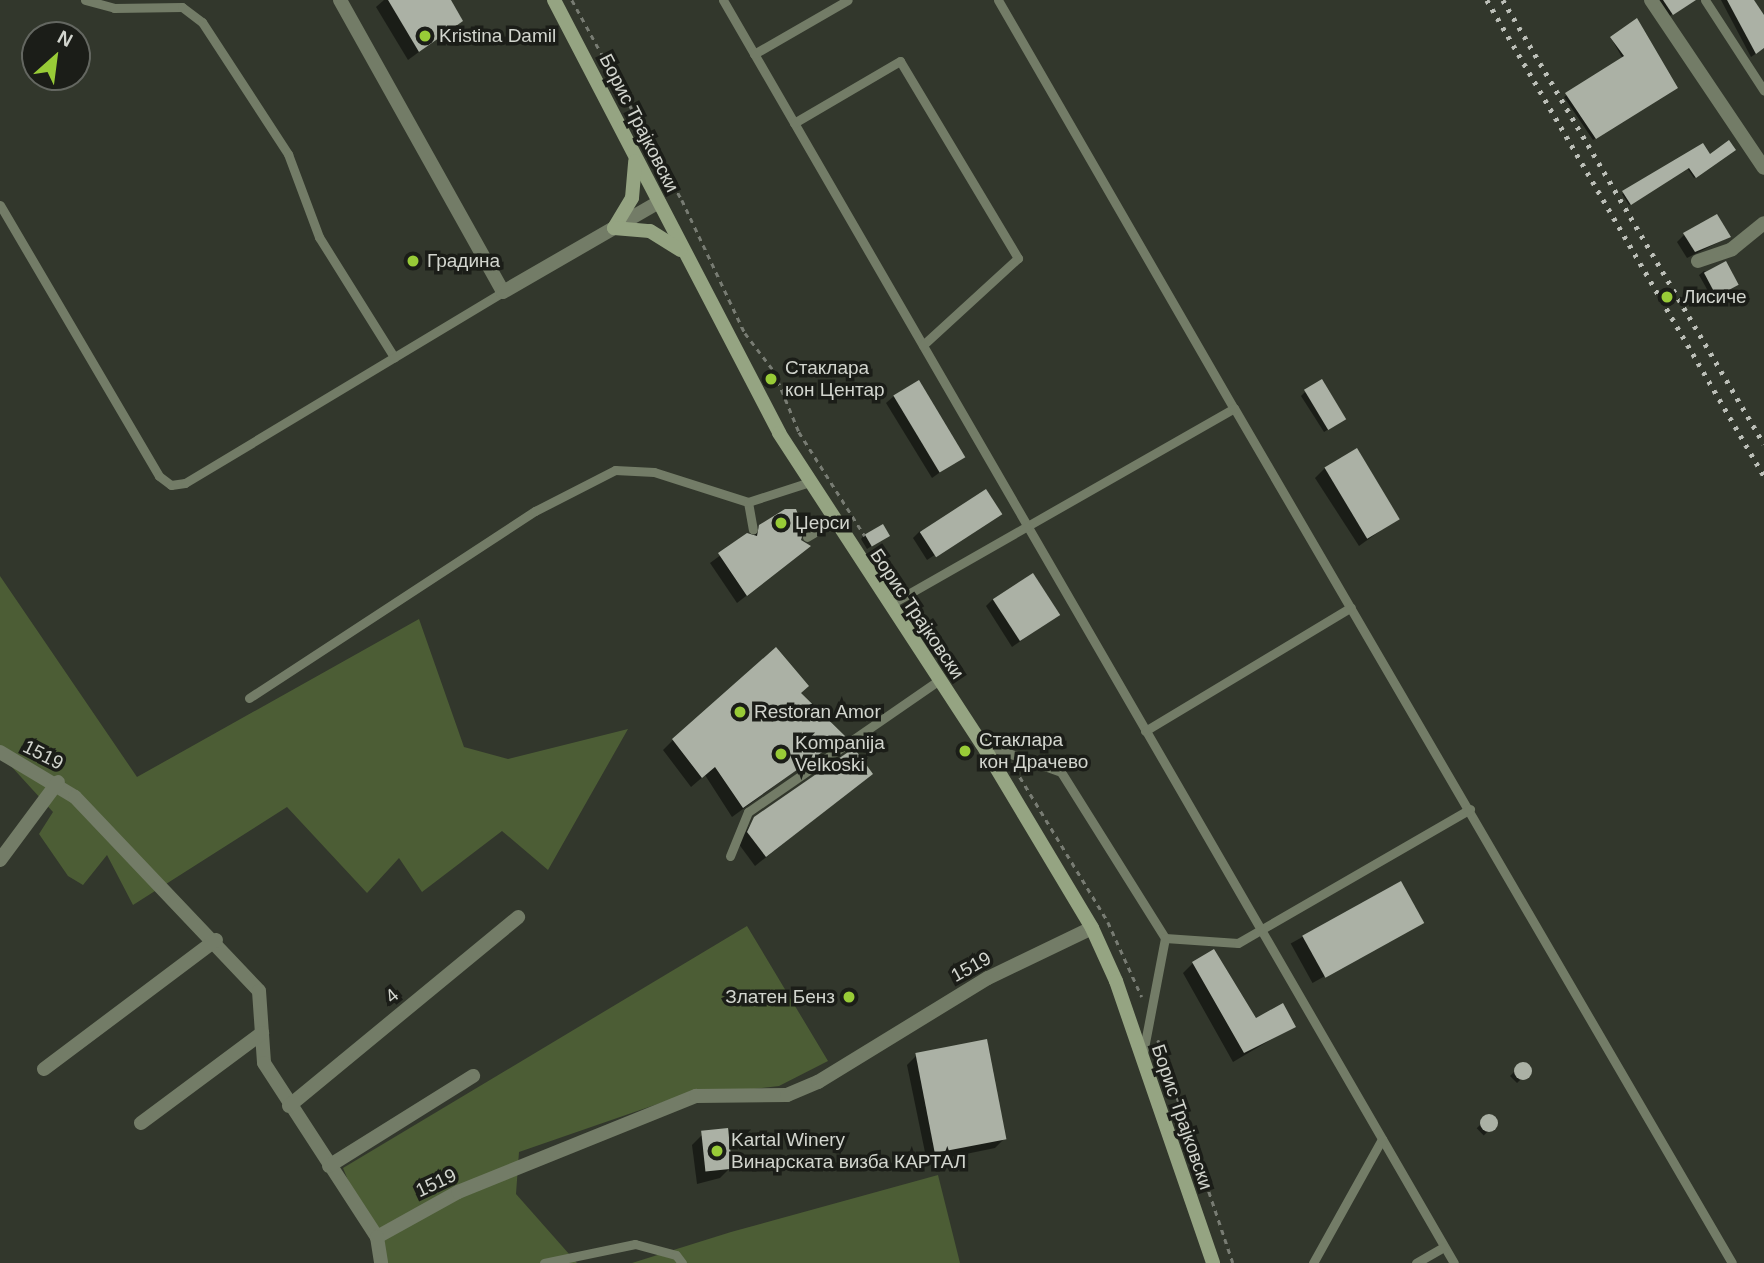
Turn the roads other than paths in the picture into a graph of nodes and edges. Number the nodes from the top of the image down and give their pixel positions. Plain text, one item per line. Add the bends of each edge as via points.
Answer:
1 (85, 0) edge
2 (340, 0) edge
3 (554, 0) edge
4 (723, 0) edge
5 (848, 0) edge
6 (998, 0) edge
7 (1651, 0) edge
8 (1705, 0) edge
9 (754, 54) junction
10 (1764, 91) edge
11 (794, 123) junction
12 (634, 152) junction
13 (1764, 168) edge
14 (659, 202) junction
15 (0, 205) edge
16 (1764, 223) edge
17 (614, 228) junction
18 (684, 253) junction
19 (1698, 261) dead end
20 (503, 292) junction
21 (923, 345) junction
22 (394, 357) junction
23 (1234, 408) junction
24 (810, 482) junction
25 (748, 502) junction
26 (834, 521) junction
27 (1027, 526) junction
28 (752, 530) dead end
29 (807, 537) dead end
30 (887, 606) junction
31 (1351, 607) junction
32 (938, 681) junction
33 (249, 698) dead end
34 (1145, 731) junction
35 (982, 744) junction
36 (0, 752) edge
37 (58, 782) junction
38 (1470, 809) junction
39 (730, 856) dead end
40 (0, 860) edge
41 (519, 917) dead end
42 (1092, 928) junction
43 (1261, 933) junction
44 (1165, 938) junction
45 (216, 940) junction
46 (262, 1034) junction
47 (1142, 1062) junction
48 (44, 1069) dead end
49 (472, 1076) dead end
50 (289, 1105) junction
51 (141, 1123) dead end
52 (1382, 1139) junction
53 (329, 1166) junction
54 (377, 1237) junction
55 (1444, 1247) junction
56 (381, 1263) edge
57 (544, 1263) edge
58 (682, 1263) edge
59 (1213, 1263) edge
60 (1312, 1263) edge
61 (1416, 1263) edge
62 (1454, 1263) edge
63 (1732, 1263) edge

1 - 22 lane via 114,8 182,7 202,22 288,154 318,237
2 - 20 street
3 - 12 main road, Борис Трајковски
4 - 9 lane
5 - 9 lane
6 - 23 lane
7 - 13 street
8 - 10 lane
9 - 11 lane
11 - 21 lane
11 - 21 lane via 900,61 1018,258
12 - 14 main road, Борис Трајковски
12 - 17 main road via 632,198
14 - 17 street
14 - 18 main road, Борис Трајковски
15 - 22 lane via 159,476 171,485 185,483
16 - 19 street via 1732,248
17 - 18 main road via 650,231
17 - 20 street
18 - 24 main road, Борис Трајковски
20 - 22 lane
21 - 27 lane
23 - 27 lane
23 - 31 lane
24 - 25 lane
24 - 26 main road, Борис Трајковски
25 - 28 lane
25 - 33 lane via 654,472 615,470 536,511
26 - 29 lane
26 - 30 main road, Борис Трајковски
27 - 30 lane
27 - 34 lane
30 - 32 main road, Борис Трајковски
31 - 34 lane
31 - 38 lane
32 - 35 main road, Борис Трајковски
32 - 39 lane via 748,812
34 - 43 lane
35 - 42 main road, Борис Трајковски
35 - 44 lane via 1061,772
36 - 37 street, 1519 via 23,770
37 - 40 street
37 - 45 street, 1519
38 - 43 lane
38 - 63 lane
41 - 50 street, 4
42 - 47 main road, Борис Трајковски
42 - 54 street, 1519 via 988,978 818,1082 787,1095 696,1096 458,1192
43 - 44 lane via 1238,943
43 - 52 lane
44 - 47 lane
45 - 46 street, 1519 via 259,991
45 - 48 street
46 - 50 street, 1519 via 264,1063
46 - 51 street
47 - 59 main road, Борис Трајковски
49 - 53 street
50 - 53 street, 1519
52 - 55 lane
52 - 60 lane
53 - 54 street, 1519
54 - 56 street
55 - 61 lane
55 - 62 lane
57 - 58 lane via 635,1244 676,1255

